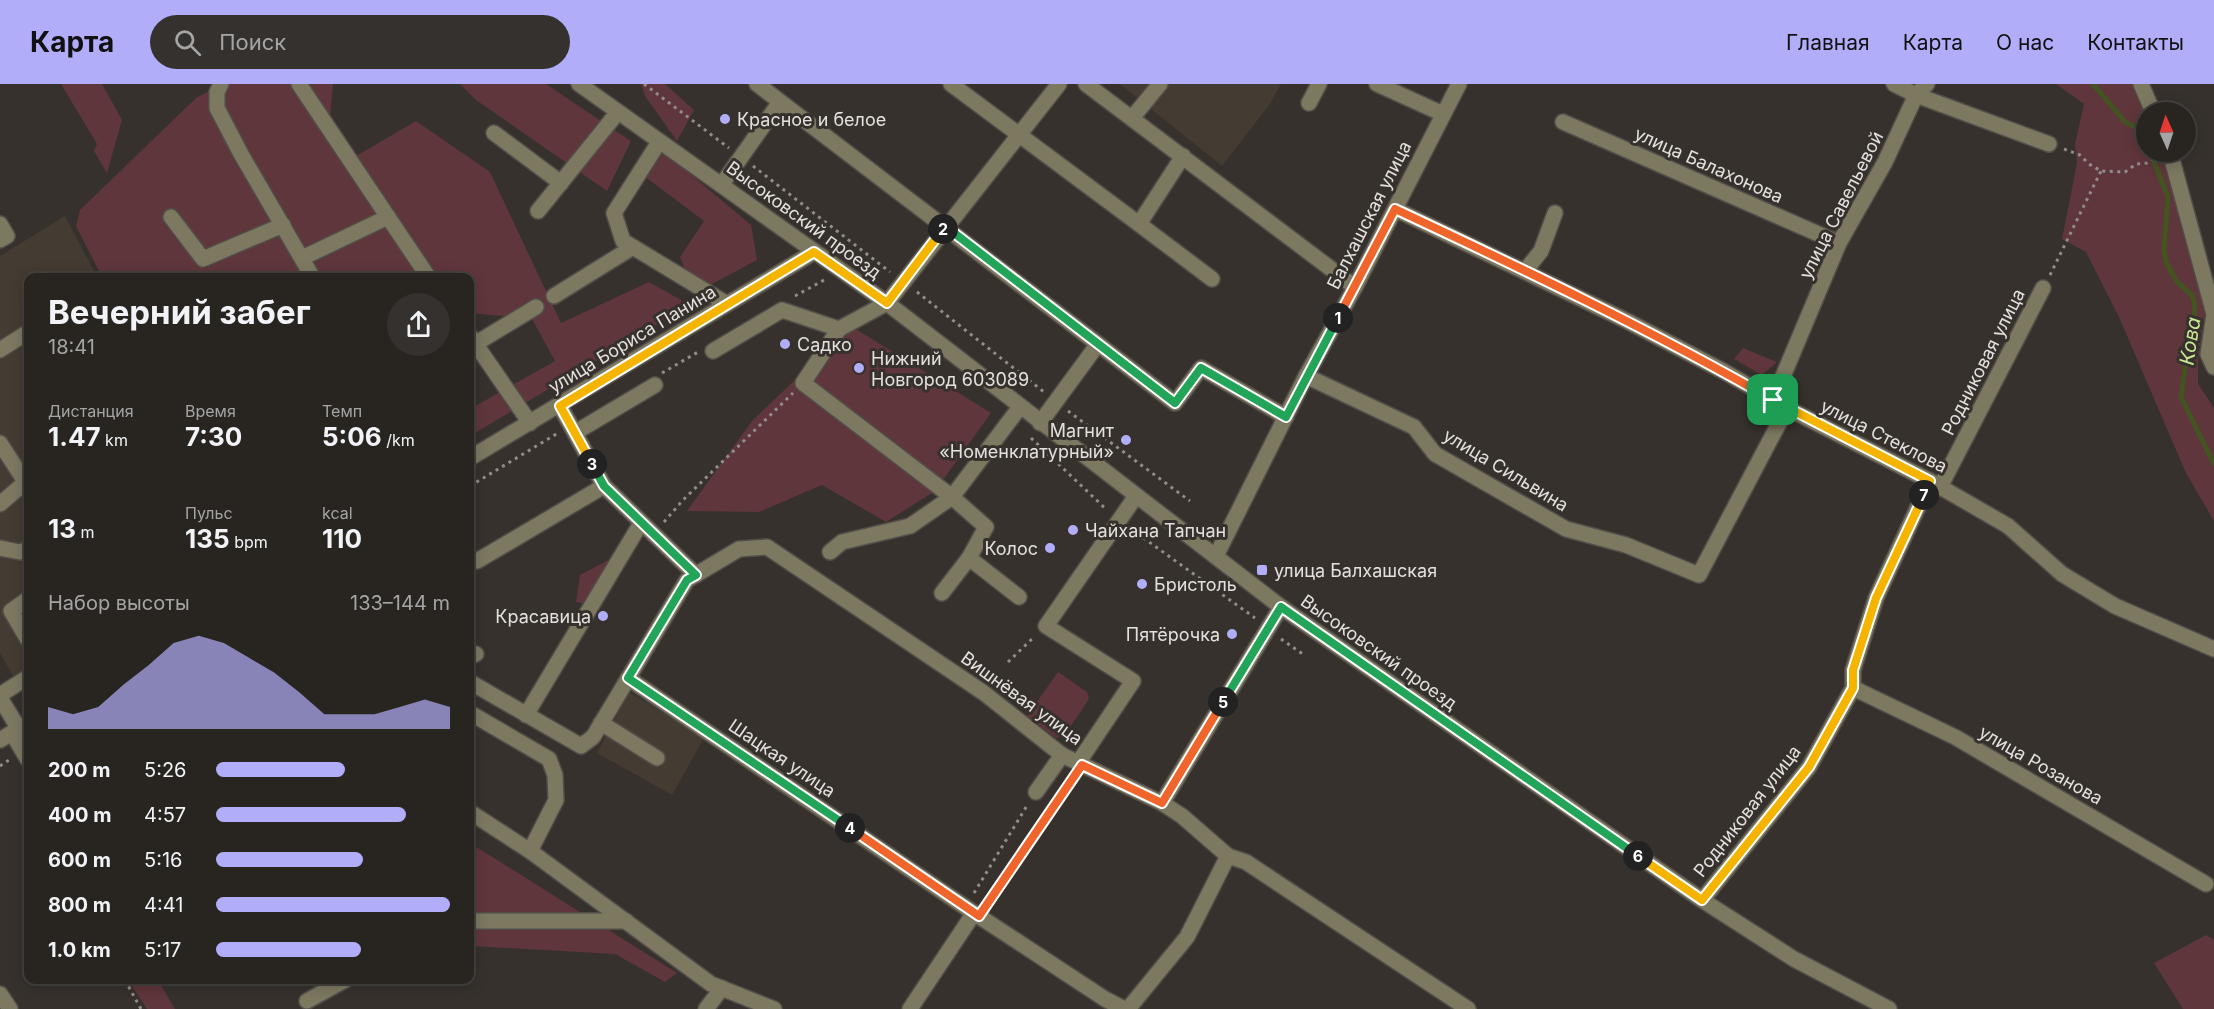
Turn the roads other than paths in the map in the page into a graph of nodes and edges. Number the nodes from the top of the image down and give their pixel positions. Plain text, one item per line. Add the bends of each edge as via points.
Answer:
1 (221, 84) edge
2 (299, 84) edge
3 (579, 84) edge
4 (757, 84) edge
5 (951, 84) edge
6 (1059, 84) edge
7 (1086, 84) edge
8 (1161, 84) edge
9 (1319, 84) edge
10 (1377, 84) edge
11 (1459, 84) edge
12 (1894, 84) edge
13 (2141, 84) edge
14 (1922, 89) edge
15 (599, 90) edge
16 (780, 102) junction
17 (2149, 102) edge
18 (1309, 103) dead end
19 (618, 112) junction
20 (1443, 114) junction
21 (1132, 118) junction
22 (1563, 122) dead end
23 (494, 133) dead end
24 (1020, 135) junction
25 (660, 142) junction
26 (2049, 144) road end
27 (1183, 156) junction
28 (2167, 162) edge
29 (561, 183) junction
30 (722, 184) junction
31 (1395, 209) junction
32 (538, 211) dead end
33 (1554, 213) dead end
34 (171, 217) dead end
35 (388, 217) junction
36 (0, 224) edge
37 (1139, 224) junction
38 (283, 225) junction
39 (945, 226) junction
40 (0, 240) edge
41 (1839, 243) junction
42 (633, 247) junction
43 (814, 252) junction
44 (302, 258) junction
45 (1525, 271) junction
46 (310, 273) edge
47 (426, 273) edge
48 (1212, 279) dead end
49 (1355, 287) junction
50 (2043, 288) road end
51 (554, 296) dead end
52 (887, 303) junction
53 (727, 304) junction
54 (536, 307) dead end
55 (839, 329) junction
56 (24, 335) edge
57 (474, 339) edge
58 (474, 343) edge
59 (1098, 344) junction
60 (0, 350) edge
61 (713, 351) dead end
62 (2214, 367) edge
63 (1306, 376) junction
64 (655, 385) dead end
65 (1773, 400) junction
66 (560, 406) junction
67 (1787, 408) junction
68 (1015, 413) junction
69 (1286, 417) junction
70 (530, 423) junction
71 (1040, 423) junction
72 (576, 432) junction
73 (0, 443) edge
74 (474, 456) edge
75 (24, 477) edge
76 (24, 484) edge
77 (1935, 484) junction
78 (604, 486) junction
79 (1136, 496) junction
80 (952, 497) junction
81 (0, 504) edge
82 (647, 529) junction
83 (0, 548) edge
84 (24, 550) edge
85 (830, 552) dead end
86 (1215, 556) junction
87 (969, 558) junction
88 (477, 561) dead end
89 (696, 575) junction
90 (942, 593) dead end
91 (1019, 597) dead end
92 (24, 602) edge
93 (1281, 607) junction
94 (24, 633) edge
95 (2214, 649) edge
96 (628, 678) junction
97 (24, 680) edge
98 (474, 684) edge
99 (1853, 688) junction
100 (0, 696) edge
101 (474, 715) edge
102 (526, 715) junction
103 (601, 723) junction
104 (15, 731) edge
105 (555, 731) junction
106 (24, 751) edge
107 (1062, 755) junction
108 (657, 758) dead end
109 (549, 759) junction
110 (1080, 764) junction
111 (1036, 792) road end
112 (1162, 803) junction
113 (474, 815) edge
114 (530, 851) junction
115 (1228, 856) junction
116 (2205, 884) dead end
117 (1702, 900) junction
118 (972, 912) junction
119 (474, 921) edge
120 (626, 921) junction
121 (338, 984) edge
122 (722, 988) junction
123 (0, 994) edge
124 (307, 1001) dead end
125 (757, 1007) edge
126 (10, 1009) edge
127 (706, 1009) edge
128 (774, 1009) edge
129 (910, 1009) edge
130 (1126, 1009) edge
131 (1468, 1009) edge
132 (1889, 1009) edge

1 - 38 street via 217,108
2 - 35 street
3 - 15 street, Высоковский проезд
4 - 16 street
5 - 24 street
6 - 24 street
7 - 21 street
8 - 21 street
9 - 18 street
10 - 20 street
11 - 20 street, Балхашская улица
12 - 14 street
13 - 17 street
14 - 26 street
14 - 41 street, улица Савельевой
15 - 19 street, Высоковский проезд
16 - 30 street
16 - 39 street
19 - 25 street, Высоковский проезд
19 - 29 street
20 - 31 street, Балхашская улица
21 - 27 street
22 - 41 street, улица Балахонова
23 - 29 street
24 - 37 street
24 - 39 street
25 - 30 street, Высоковский проезд
25 - 42 street via 614,213 623,241
27 - 37 street
27 - 49 street
28 - 62 street via 2198,249 2214,314 2208,354
29 - 32 street
30 - 43 street, Высоковский проезд
31 - 45 street, улица Стеклова
31 - 49 street, Балхашская улица
33 - 45 street via 1541,251
34 - 38 street via 203,259
35 - 44 street
35 - 47 street
36 - 40 street via 7,236
37 - 48 street
38 - 44 street
39 - 52 street
39 - 59 street
41 - 65 street, улица Савельевой
42 - 51 street
42 - 53 street
43 - 52 street, Высоковский проезд
43 - 53 street, улица Бориса Панина
44 - 46 street
45 - 65 street, улица Стеклова
49 - 63 street, Балхашская улица
50 - 77 street, Родниковая улица
52 - 55 street
52 - 68 street, Высоковский проезд
53 - 66 street, улица Бориса Панина
54 - 57 street
55 - 61 street via 782,310
55 - 80 street via 803,382
56 - 60 street
58 - 70 street
59 - 69 street via 1175,403 1201,368
59 - 71 street
63 - 67 street, улица Сильвина via 1414,427 1435,454 1566,528 1626,545 1699,574
63 - 69 street, Балхашская улица
64 - 72 street
65 - 67 street, улица Стеклова
66 - 70 street, улица Бориса Панина
66 - 72 street
67 - 77 street, улица Стеклова
68 - 71 street, Высоковский проезд
68 - 80 street
69 - 86 street, Балхашская улица
70 - 74 street, улица Бориса Панина
71 - 79 street, Высоковский проезд
72 - 78 street
73 - 75 street
76 - 81 street
77 - 95 street, улица Стеклова via 2008,526 2062,574 2115,606
77 - 99 street, Родниковая улица via 1876,598 1853,670
78 - 82 street
78 - 88 street
79 - 86 street, Высоковский проезд
79 - 110 street via 1046,626 1133,681
80 - 85 street via 910,526 842,542
80 - 87 street via 986,527
82 - 89 street
82 - 102 street
83 - 84 street
86 - 93 street, Высоковский проезд
87 - 90 street
87 - 91 street
89 - 96 street via 687,580
89 - 107 street, Вишнёвая улица via 739,549 767,547 984,693
92 - 94 street via 11,611
93 - 112 street
93 - 117 street, Высоковский проезд
96 - 103 street
96 - 118 street, Шацкая улица
97 - 100 street
98 - 102 street
99 - 116 street, улица Розанова via 1955,737
99 - 117 street, Родниковая улица via 1809,767
100 - 104 street
101 - 109 street
102 - 105 street
103 - 105 street via 580,746
103 - 108 street
104 - 106 street
105 - 109 street
107 - 110 street, Вишнёвая улица
107 - 111 street
109 - 114 street via 555,775 556,800
110 - 112 street, Вишнёвая улица
112 - 115 street, Вишнёвая улица
113 - 114 street
114 - 120 street
115 - 130 street via 1187,937
115 - 131 street, Вишнёвая улица via 1246,862
117 - 132 street, Высоковский проезд via 1794,958
118 - 129 street
118 - 130 street, Шацкая улица
119 - 120 street
120 - 122 street via 711,984
121 - 124 street
122 - 125 street
122 - 127 street
123 - 126 street
125 - 128 street

